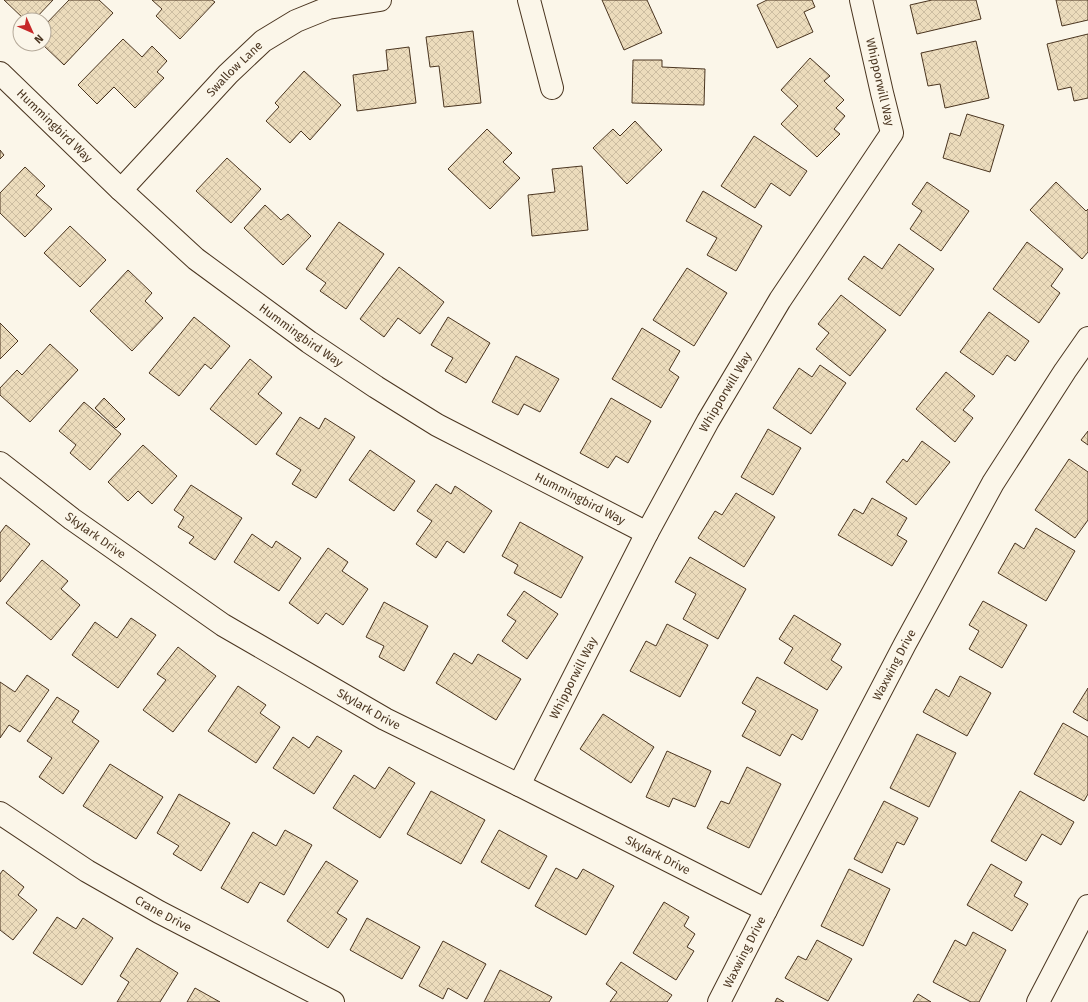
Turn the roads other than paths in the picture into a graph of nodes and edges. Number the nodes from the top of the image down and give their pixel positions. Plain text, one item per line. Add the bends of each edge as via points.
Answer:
1 (380, 0) edge
2 (529, 0) edge
3 (861, 0) edge
4 (0, 73) edge
5 (552, 88) dead end
6 (121, 190) junction
7 (1088, 338) edge
8 (0, 463) edge
9 (647, 534) junction
10 (519, 785) junction
11 (0, 813) edge
12 (1088, 906) edge
13 (766, 910) junction
14 (333, 1002) edge
15 (719, 1002) edge
16 (1038, 1002) edge

1 - 6 street, Swallow Lane via 328,8 296,21 263,41 228,74
2 - 5 street
3 - 9 street, Whipporwill Way via 892,133 776,307 708,421
4 - 6 street, Hummingbird Way
6 - 9 street, Hummingbird Way via 196,259 309,342 376,387 437,425
7 - 13 street, Waxwing Drive via 993,483 905,644
8 - 10 street, Skylark Drive via 72,519 223,625 385,719
9 - 10 street, Whipporwill Way
10 - 13 street, Skylark Drive
11 - 14 street, Crane Drive via 87,871 159,912
12 - 16 street
13 - 15 street, Waxwing Drive

